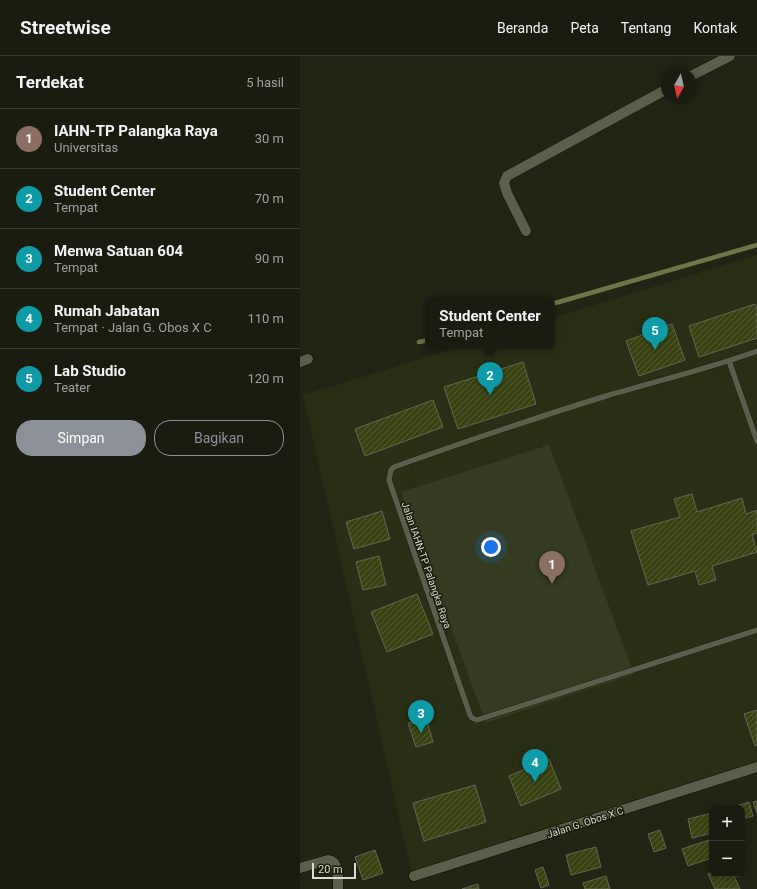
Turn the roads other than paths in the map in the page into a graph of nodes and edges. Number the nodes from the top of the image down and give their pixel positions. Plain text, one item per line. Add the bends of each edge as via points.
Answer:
1 (730, 56) edge
2 (697, 73) edge
3 (661, 92) edge
4 (526, 231) dead end
5 (757, 351) edge
6 (729, 361) junction
7 (757, 441) edge
8 (757, 630) edge
9 (757, 767) edge
10 (300, 868) edge
11 (414, 876) dead end
12 (338, 889) edge

1 - 2 street
3 - 4 street via 507,176 504,183 507,193
5 - 6 lane, Jalan IAHN-TP Palangka Raya
6 - 7 lane
6 - 8 lane, Jalan IAHN-TP Palangka Raya via 608,395 401,464 391,470 389,480 472,718 477,720
9 - 11 street, Jalan G. Obos X C
10 - 12 street via 332,860 338,874

